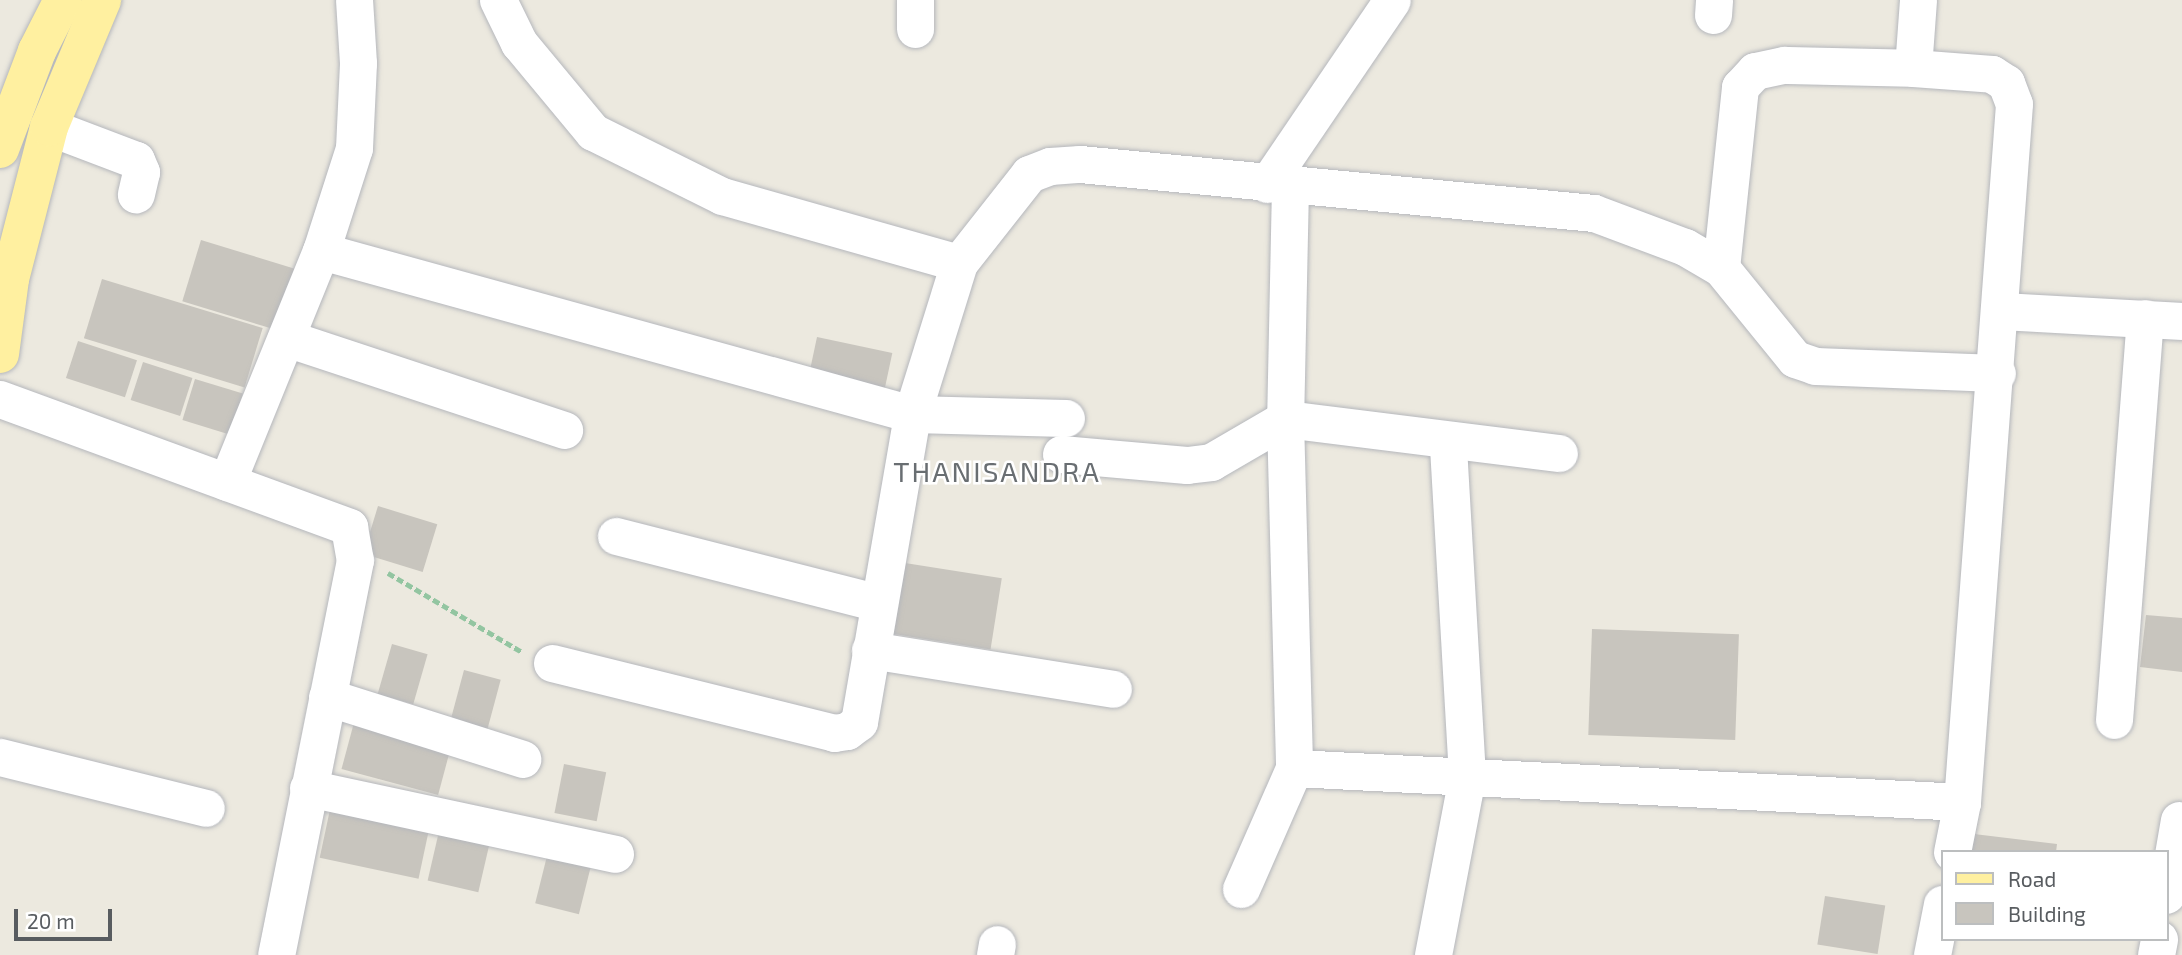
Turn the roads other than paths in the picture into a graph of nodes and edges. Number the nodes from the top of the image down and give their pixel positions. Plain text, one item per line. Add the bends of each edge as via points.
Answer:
1 (63, 0) edge
2 (102, 0) edge
3 (354, 0) edge
4 (498, 0) edge
5 (1392, 0) edge
6 (1918, 0) edge
7 (1913, 68) junction
8 (49, 127) junction
9 (0, 149) edge
10 (1278, 185) junction
11 (136, 194) dead end
12 (321, 251) junction
13 (959, 264) junction
14 (1721, 268) junction
15 (2002, 311) junction
16 (2145, 318) junction
17 (2182, 321) edge
18 (286, 338) junction
19 (0, 354) edge
20 (1997, 373) junction
21 (0, 399) edge
22 (912, 414) junction
23 (1066, 418) dead end
24 (1285, 419) junction
25 (564, 430) dead end
26 (1448, 442) junction
27 (1559, 453) dead end
28 (1061, 454) dead end
29 (227, 482) junction
30 (616, 536) dead end
31 (879, 603) junction
32 (870, 650) junction
33 (552, 663) road end
34 (1113, 689) dead end
35 (327, 697) junction
36 (2114, 720) dead end
37 (0, 757) edge
38 (522, 759) dead end
39 (1294, 768) junction
40 (1466, 776) junction
41 (308, 788) junction
42 (1962, 802) junction
43 (206, 808) dead end
44 (2179, 820) dead end
45 (1952, 850) edge
46 (615, 854) dead end
47 (2168, 883) edge
48 (1241, 889) dead end
49 (1940, 914) edge
50 (276, 955) edge
51 (1433, 955) edge
52 (1932, 955) edge

1 - 9 main road via 37,51
2 - 8 main road
3 - 12 street via 358,63 354,148
4 - 13 street via 519,43 593,132 722,196
5 - 10 street
6 - 7 street
7 - 14 street via 1784,65 1755,71 1741,87
7 - 15 street via 1992,74 2006,83 2014,104
8 - 11 street via 136,160 141,172
8 - 19 main road via 10,279
10 - 13 street via 1080,164 1050,166 1030,174
10 - 14 street via 1594,213 1685,247
10 - 24 street
12 - 18 street
12 - 22 street
13 - 22 street
14 - 20 street via 1795,359 1805,363
15 - 16 street
15 - 20 street
16 - 17 street
16 - 36 street
18 - 25 street
18 - 29 street
20 - 42 street
21 - 29 street
22 - 23 street
22 - 31 street
24 - 26 street
24 - 28 street via 1211,462 1187,465
24 - 39 street
26 - 27 street
26 - 40 street
29 - 35 street via 349,527 355,560
30 - 31 street
31 - 32 street
32 - 33 street via 859,722 834,733
32 - 34 street
35 - 38 street
35 - 41 street
37 - 43 street
39 - 40 street
39 - 48 street
40 - 42 street
40 - 51 street
41 - 46 street
41 - 50 street
42 - 45 street
44 - 47 street
49 - 52 street

